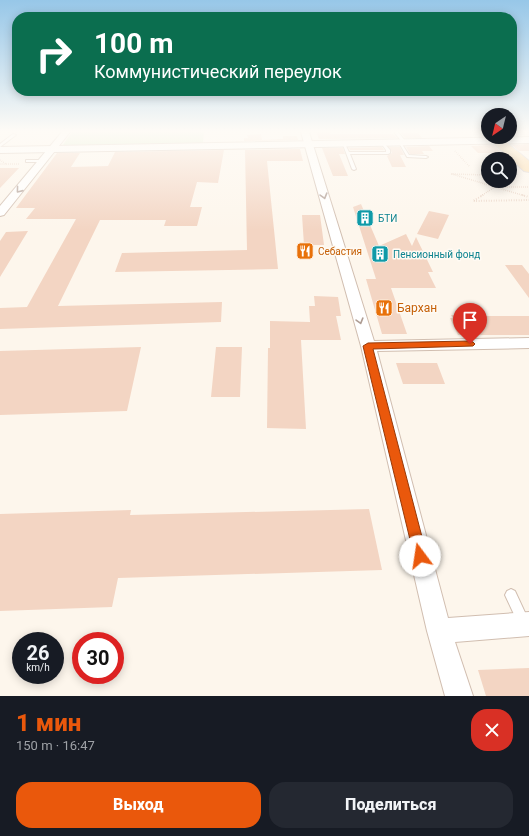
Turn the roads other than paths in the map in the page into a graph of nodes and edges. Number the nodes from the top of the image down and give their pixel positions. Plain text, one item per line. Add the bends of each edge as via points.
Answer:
1 (39, 164) edge
2 (315, 164) edge
3 (352, 164) edge
4 (354, 169) dead end
5 (0, 213) edge
6 (529, 343) edge
7 (368, 346) junction
8 (511, 595) dead end
9 (527, 625) edge
10 (439, 631) junction
11 (459, 696) edge

1 -> 5 street
2 -> 7 street
3 - 4 lane
6 - 7 street
7 - 10 street
8 - 9 lane
9 - 10 street
10 - 11 street

